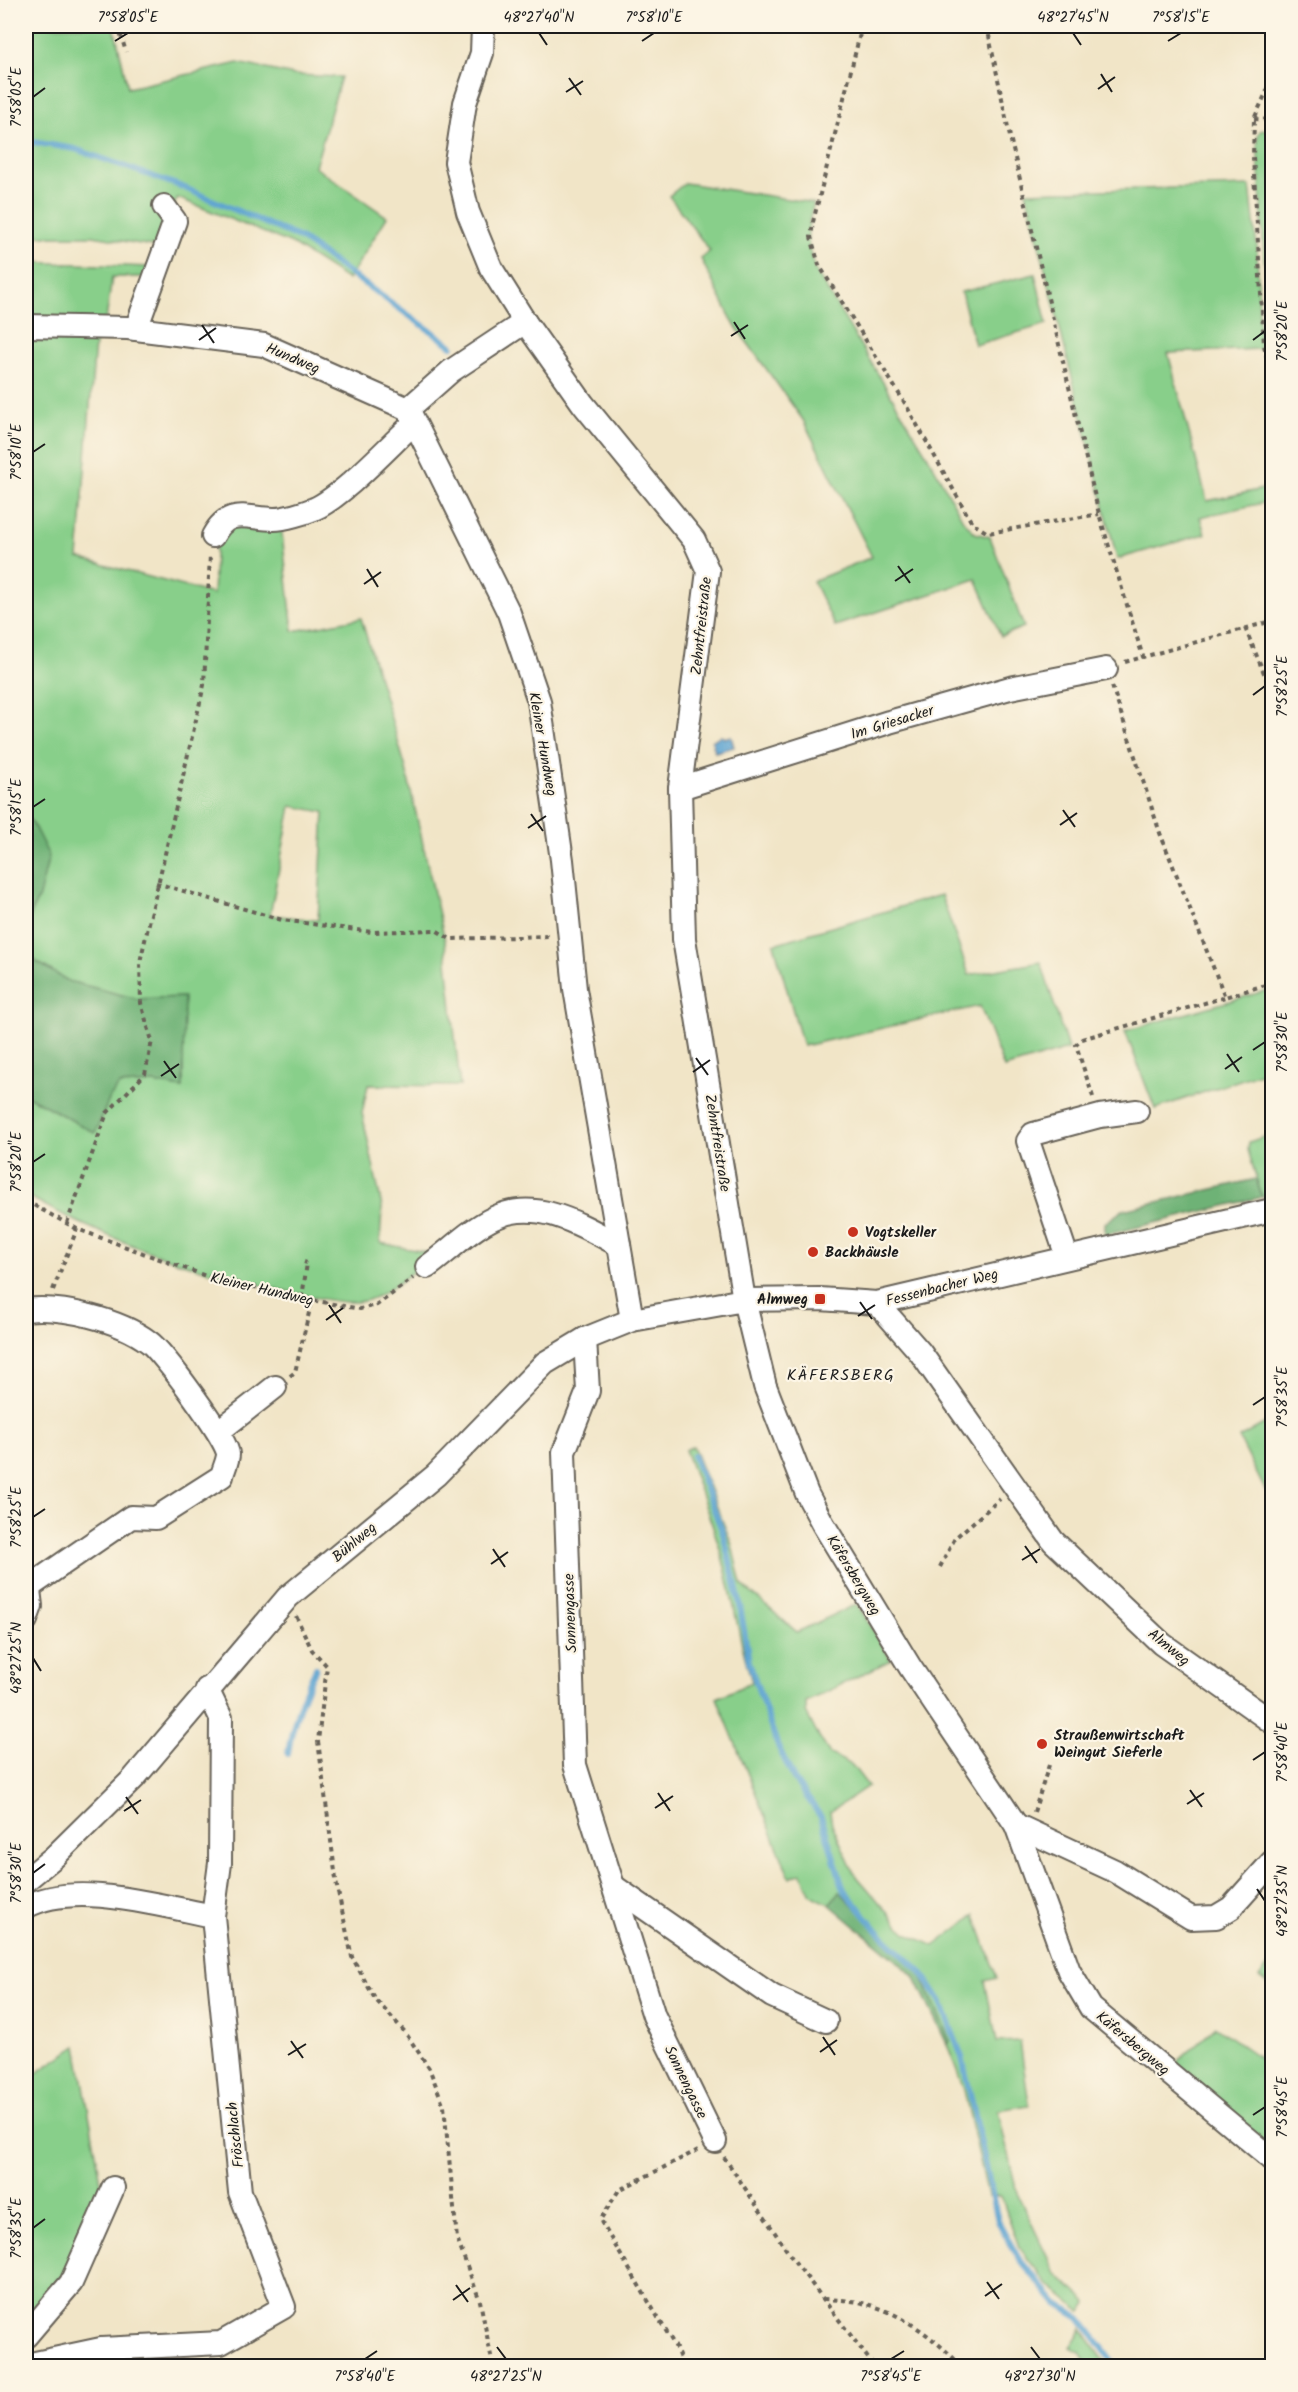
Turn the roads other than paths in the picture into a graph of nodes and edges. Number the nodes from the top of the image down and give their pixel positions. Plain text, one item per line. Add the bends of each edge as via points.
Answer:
1 (483, 26) edge
2 (164, 206) dead end
3 (525, 322) junction
4 (26, 326) edge
5 (136, 329) junction
6 (411, 416) junction
7 (213, 536) road end
8 (1106, 669) road end
9 (680, 788) junction
10 (1137, 1111) dead end
11 (1272, 1210) edge
12 (619, 1245) junction
13 (1067, 1257) junction
14 (428, 1267) road end
15 (744, 1300) junction
16 (877, 1303) junction
17 (36, 1308) edge
18 (632, 1320) junction
19 (585, 1339) junction
20 (275, 1387) road end
21 (219, 1431) junction
22 (27, 1590) edge
23 (26, 1620) edge
24 (207, 1689) junction
25 (1272, 1722) edge
26 (1016, 1825) junction
27 (1272, 1862) edge
28 (26, 1880) edge
29 (613, 1886) junction
30 (26, 1907) edge
31 (213, 1916) junction
32 (826, 2021) dead end
33 (715, 2141) road end
34 (1272, 2158) edge
35 (113, 2188) dead end
36 (26, 2336) edge
37 (26, 2365) edge

1 - 3 street, Zehntfreistraße via 482,53 465,103 456,162 468,212 491,268
2 - 5 street via 175,221
3 - 6 street via 450,371
3 - 9 street, Zehntfreistraße via 582,404 694,540 708,571
4 - 5 street, Hundweg
5 - 6 street, Hundweg via 264,345
6 - 7 street via 350,482 316,508 276,519 236,516 219,524
6 - 12 street, Kleiner Hundweg via 509,613 539,701 562,860 575,989
8 - 9 street, Im Griesacker via 1010,688
9 - 15 street, Zehntfreistraße via 684,939
10 - 13 street via 1033,1134 1028,1141
11 - 13 street, Fessenbacher Weg
12 - 14 street via 568,1218 531,1211 512,1212 493,1218
12 - 18 street, Kleiner Hundweg
13 - 16 street, Fessenbacher Weg
15 - 16 street, Fessenbacher Weg
15 - 18 street, Bühlweg
15 - 26 street, Käfersbergweg via 765,1386 807,1494 910,1666
16 - 25 street, Almweg via 920,1352 1053,1541 1162,1644
17 - 21 street via 108,1322 149,1342
18 - 19 street, Bühlweg
19 - 24 street, Bühlweg via 545,1363 436,1475 288,1597
19 - 29 street, Sonnengasse via 588,1391 564,1452 575,1765
20 - 21 street
21 - 22 street via 228,1453 222,1476 156,1518 131,1517
22 - 23 street via 31,1606
24 - 28 street, Bühlweg via 134,1778
24 - 31 street, Fröschlach via 221,1718 220,1863
26 - 27 street via 1114,1870 1191,1918 1216,1917 1231,1908
26 - 34 street, Käfersbergweg via 1069,1971 1090,2008
29 - 32 street via 772,1996
29 - 33 street, Sonnengasse via 654,2016
30 - 31 street via 40,1899 72,1894
31 - 37 street, Fröschlach via 240,2192 284,2307 221,2343 101,2349
35 - 36 street via 71,2283

